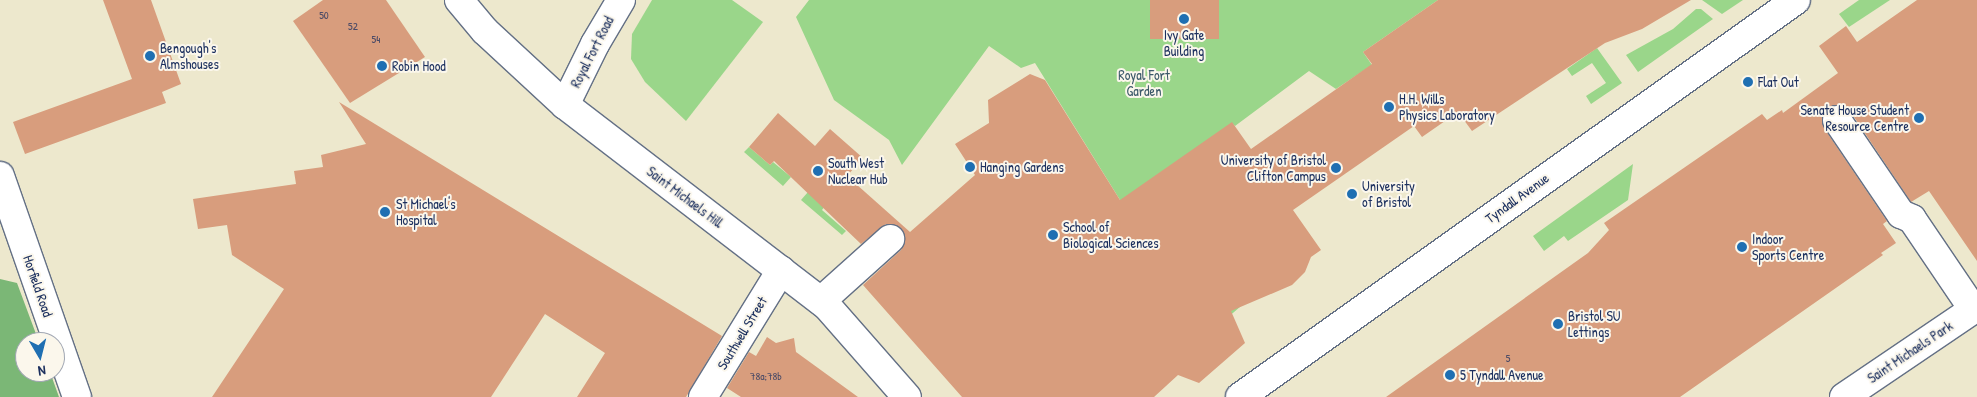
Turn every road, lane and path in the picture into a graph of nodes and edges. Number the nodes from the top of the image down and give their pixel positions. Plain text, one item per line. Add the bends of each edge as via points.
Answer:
1 (460, 0) edge
2 (621, 0) edge
3 (1796, 0) edge
4 (566, 106) junction
5 (1837, 120) dead end
6 (0, 176) edge
7 (7, 222) edge
8 (890, 239) dead end
9 (781, 270) junction
10 (821, 301) junction
11 (1975, 308) edge
12 (77, 397) edge
13 (703, 397) edge
14 (907, 397) edge
15 (1240, 397) edge
16 (1844, 397) edge

1 - 4 street, Saint Michaels Hill via 485,31
2 - 4 street, Royal Fort Road via 595,44
3 - 15 street, Tyndall Avenue
4 - 9 street, Saint Michaels Hill
5 - 11 street via 1901,214 1912,219
6 - 7 street, Horfield Road
7 - 12 street, Horfield Road
8 - 10 street
9 - 10 street, Saint Michaels Hill
9 - 13 street, Southwell Street
10 - 14 street, Saint Michaels Hill
11 - 16 street, Saint Michaels Park

